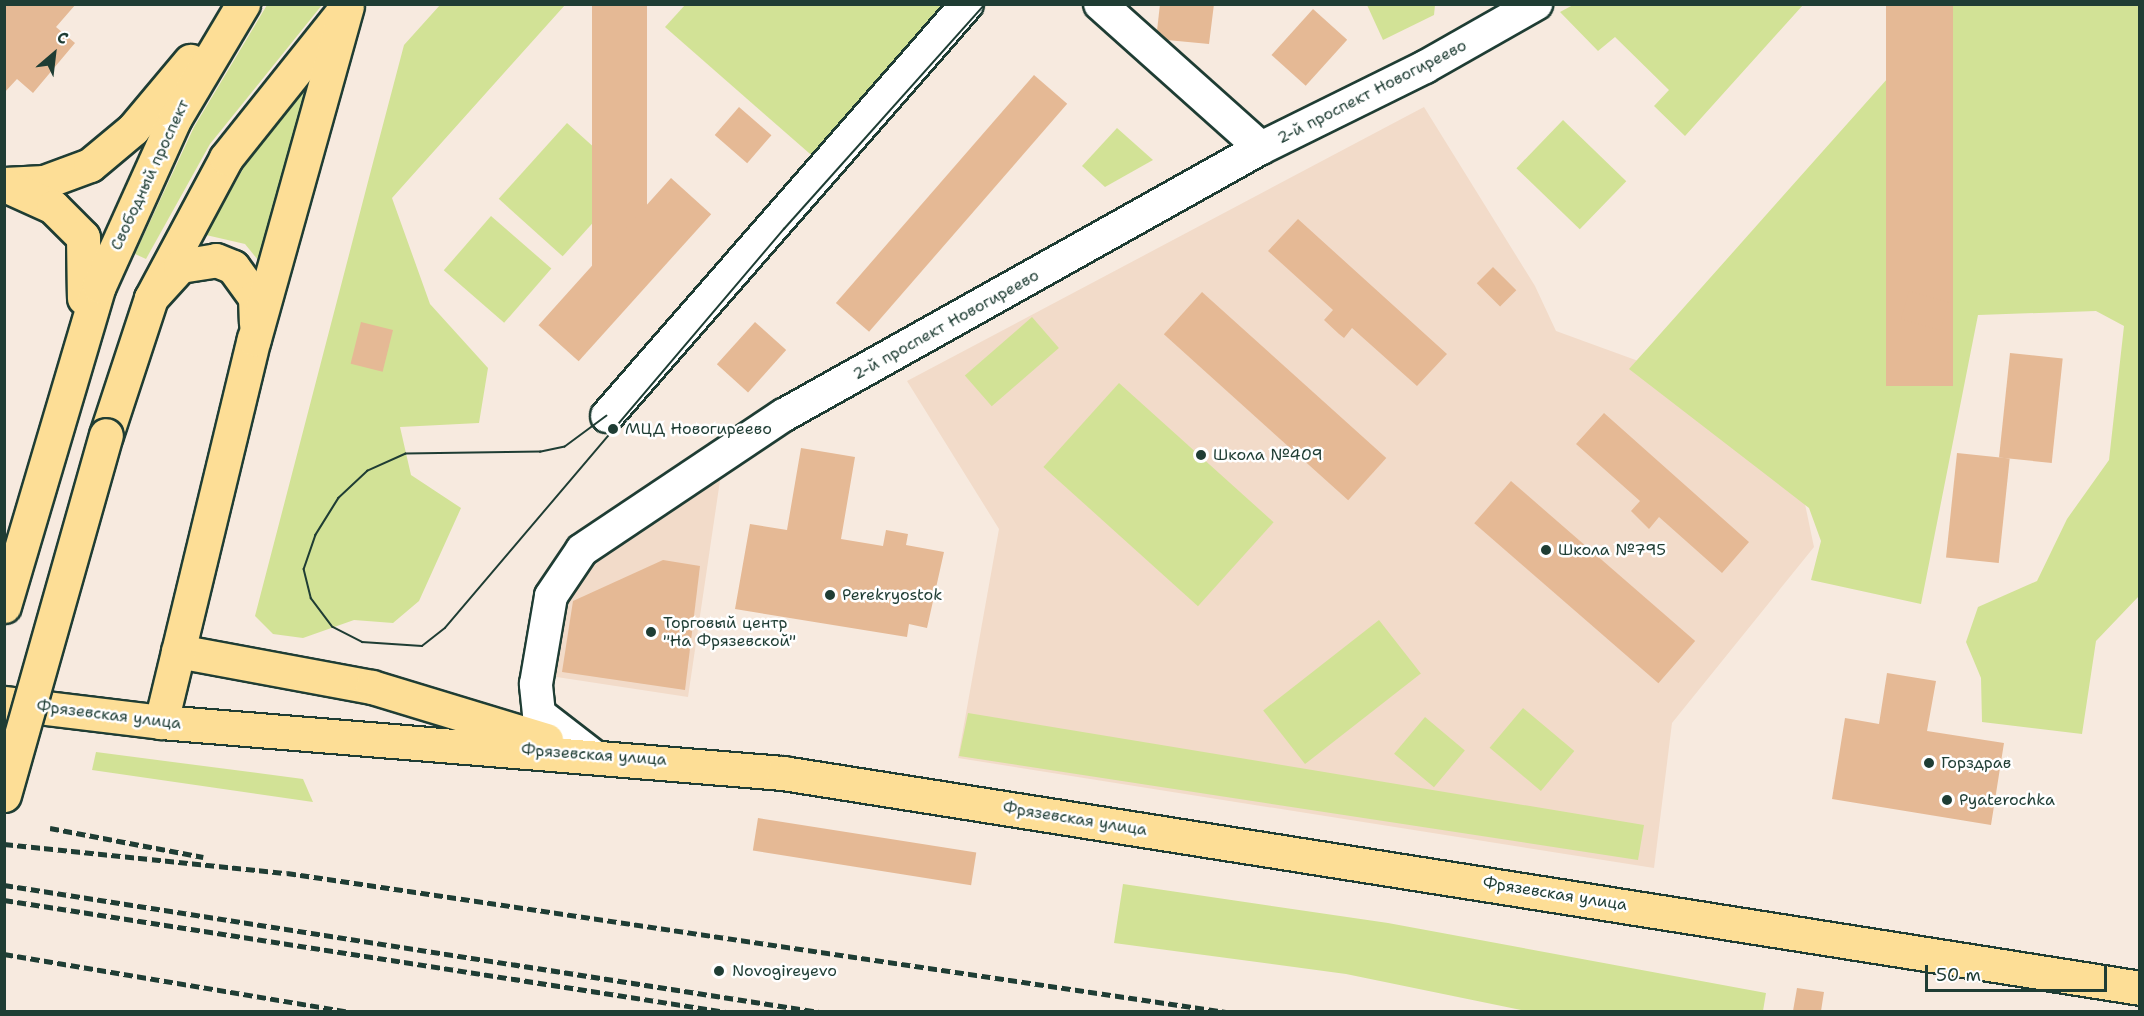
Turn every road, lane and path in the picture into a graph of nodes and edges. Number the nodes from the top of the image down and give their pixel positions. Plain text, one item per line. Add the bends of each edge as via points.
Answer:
1 (238, 4) edge
2 (243, 4) edge
3 (967, 4) edge
4 (1100, 4) edge
5 (1536, 4) edge
6 (348, 6) edge
7 (1262, 148) junction
8 (4, 185) edge
9 (151, 298) junction
10 (254, 339) junction
11 (75, 354) junction
12 (607, 416) dead end
13 (4, 606) edge
14 (178, 651) junction
15 (4, 703) edge
16 (161, 722) junction
17 (592, 755) junction
18 (4, 795) edge
19 (2139, 988) edge

1 - 8 main road via 109,152 64,177
2 - 11 main road, Свободный проспект via 146,177
3 - 12 street
4 - 7 street
5 - 7 street, 2-й проспект Новогиреево
6 - 9 main road via 226,158
6 - 10 main road
7 - 17 street, 2-й проспект Новогиреево via 784,415 582,550 551,596 536,684 538,714
8 - 11 main road via 53,207 83,237 85,294
9 - 10 main road via 180,266 216,260 248,280 257,315
9 - 18 main road, bridge via 106,435
10 - 14 main road
11 - 13 main road
14 - 16 main road
14 - 17 main road via 372,687
15 - 16 main road, Фрязевская улица
16 - 17 main road, Фрязевская улица
17 - 19 main road, Фрязевская улица via 783,773

